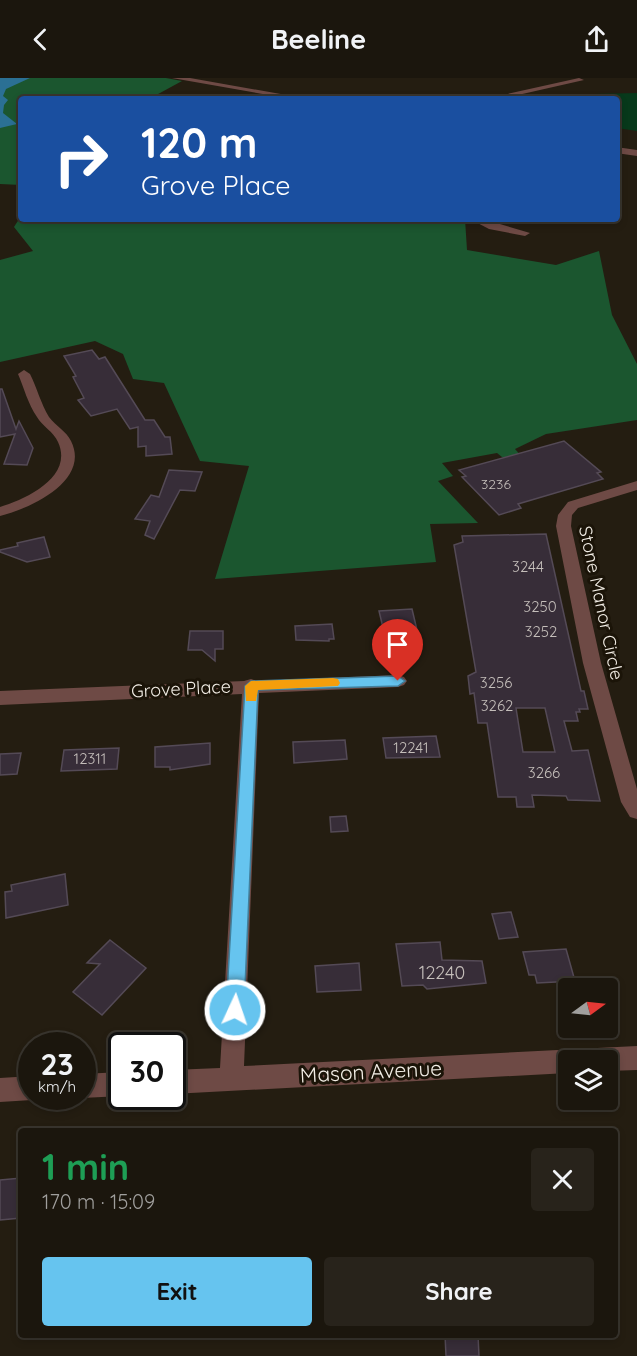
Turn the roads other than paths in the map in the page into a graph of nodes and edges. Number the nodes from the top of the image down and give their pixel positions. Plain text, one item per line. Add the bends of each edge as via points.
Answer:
1 (176, 78) edge
2 (580, 80) dead end
3 (287, 96) edge
4 (503, 96) edge
5 (620, 151) edge
6 (637, 153) edge
7 (482, 222) edge
8 (525, 233) dead end
9 (24, 374) dead end
10 (637, 485) edge
11 (0, 512) edge
12 (398, 681) dead end
13 (251, 686) junction
14 (0, 698) edge
15 (637, 811) edge
16 (637, 1058) edge
17 (618, 1059) edge
18 (558, 1062) edge
19 (231, 1080) junction
20 (186, 1082) edge
21 (18, 1089) edge
22 (0, 1090) edge

1 - 3 street
2 - 4 street
5 - 6 street
7 - 8 street
9 - 11 street via 45,420 67,445 69,460 60,479 47,490 18,508
10 - 15 street, Stone Manor Circle via 573,505 563,519 591,663 631,802
12 - 13 street, Grove Place
13 - 14 street, Grove Place
13 - 19 street
16 - 17 street
18 - 19 street, Mason Avenue
19 - 20 street, Mason Avenue
21 - 22 street

